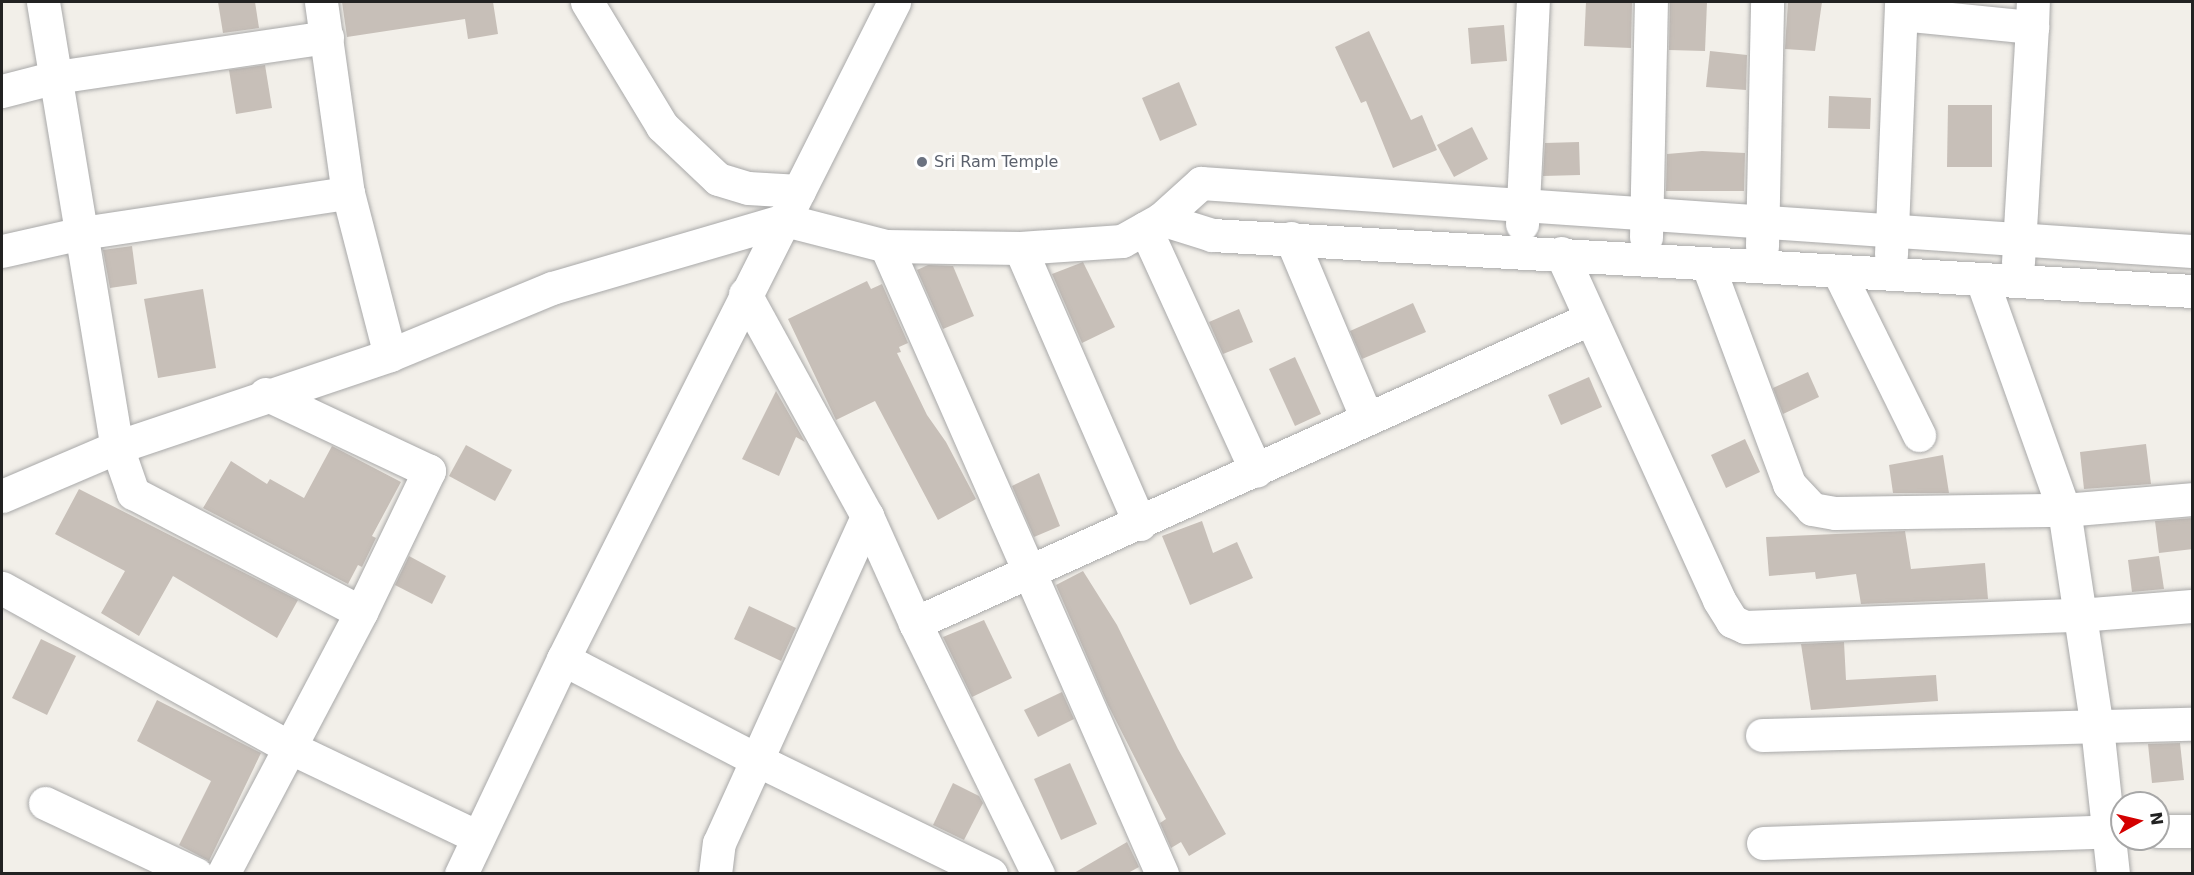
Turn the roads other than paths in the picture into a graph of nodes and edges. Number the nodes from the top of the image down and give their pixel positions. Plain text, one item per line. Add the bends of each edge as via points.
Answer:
1 (43, 2) edge
2 (321, 2) edge
3 (587, 2) edge
4 (894, 2) edge
5 (1533, 2) edge
6 (1651, 2) edge
7 (1767, 2) edge
8 (1901, 8) edge
9 (2032, 14) edge
10 (327, 38) junction
11 (56, 77) junction
12 (2, 91) edge
13 (348, 194) junction
14 (1523, 203) junction
15 (792, 205) junction
16 (1646, 215) junction
17 (1762, 223) junction
18 (1153, 224) junction
19 (82, 233) junction
20 (1892, 233) junction
21 (1291, 238) junction
22 (2020, 241) junction
23 (886, 246) junction
24 (1020, 248) junction
25 (2, 251) edge
26 (2193, 251) edge
27 (1520, 252) junction
28 (1561, 253) junction
29 (1645, 257) junction
30 (1707, 263) junction
31 (1762, 265) junction
32 (1838, 272) junction
33 (1890, 272) junction
34 (1982, 280) junction
35 (2017, 282) junction
36 (2193, 291) edge
37 (745, 294) junction
38 (1590, 319) junction
39 (390, 355) junction
40 (265, 394) junction
41 (1367, 419) junction
42 (1919, 435) dead end
43 (117, 447) junction
44 (1256, 471) junction
45 (2, 496) edge
46 (2193, 499) edge
47 (2064, 510) junction
48 (867, 516) junction
49 (1140, 524) junction
50 (1029, 574) junction
51 (2, 588) edge
52 (2193, 606) edge
53 (361, 612) junction
54 (2079, 615) junction
55 (915, 623) junction
56 (563, 659) junction
57 (2193, 724) edge
58 (2097, 727) junction
59 (1762, 735) dead end
60 (291, 748) junction
61 (759, 761) junction
62 (2110, 802) edge
63 (45, 803) dead end
64 (2110, 831) edge
65 (2170, 831) edge
66 (2193, 831) edge
67 (478, 837) junction
68 (1763, 843) dead end
69 (2114, 851) edge
70 (196, 873) edge
71 (223, 873) edge
72 (461, 873) edge
73 (715, 873) edge
74 (991, 873) edge
75 (1038, 873) edge
76 (1162, 873) edge
77 (2113, 873) edge

1 - 11 street
2 - 10 street
3 - 15 street via 662,126 718,179
4 - 15 street
5 - 14 street
6 - 16 street
7 - 17 street
8 - 9 street
8 - 20 street
9 - 22 street
10 - 11 street
10 - 13 street
11 - 12 street
11 - 19 street
13 - 19 street
13 - 39 street
14 - 16 street
14 - 18 street via 1201,183
14 - 27 street
15 - 23 street
15 - 37 street
15 - 39 street via 552,288
16 - 17 street
16 - 29 street
17 - 20 street
17 - 31 street
18 - 21 street via 1212,235
18 - 24 street via 1122,241
18 - 44 street
19 - 25 street
19 - 43 street
20 - 22 street
20 - 33 street
21 - 27 street
21 - 41 street
22 - 26 street
22 - 35 street
23 - 24 street
23 - 50 street
24 - 49 street
27 - 28 street
28 - 29 street
28 - 38 street
29 - 30 street
30 - 31 street
30 - 47 street via 1789,484 1812,509 1835,513
31 - 32 street
32 - 33 street
32 - 42 street
33 - 34 street
34 - 35 street
34 - 47 street
35 - 36 street
37 - 48 street
37 - 56 street
38 - 41 street
38 - 54 street via 1732,621 1745,627
39 - 40 street
40 - 43 street
40 - 53 street via 429,471
41 - 44 street
43 - 45 street
43 - 53 street via 133,492
44 - 49 street
46 - 47 street
47 - 54 street
48 - 55 street
48 - 61 street
49 - 50 street
50 - 55 street
50 - 76 street
51 - 60 street
52 - 54 street
53 - 60 street
54 - 58 street
55 - 75 street
56 - 61 street
56 - 67 street
57 - 58 street
58 - 59 street
58 - 62 street
60 - 67 street
60 - 71 street
61 - 73 street via 719,843
61 - 74 street
63 - 70 street
64 - 68 street
65 - 66 street
67 - 72 street
69 - 77 street

